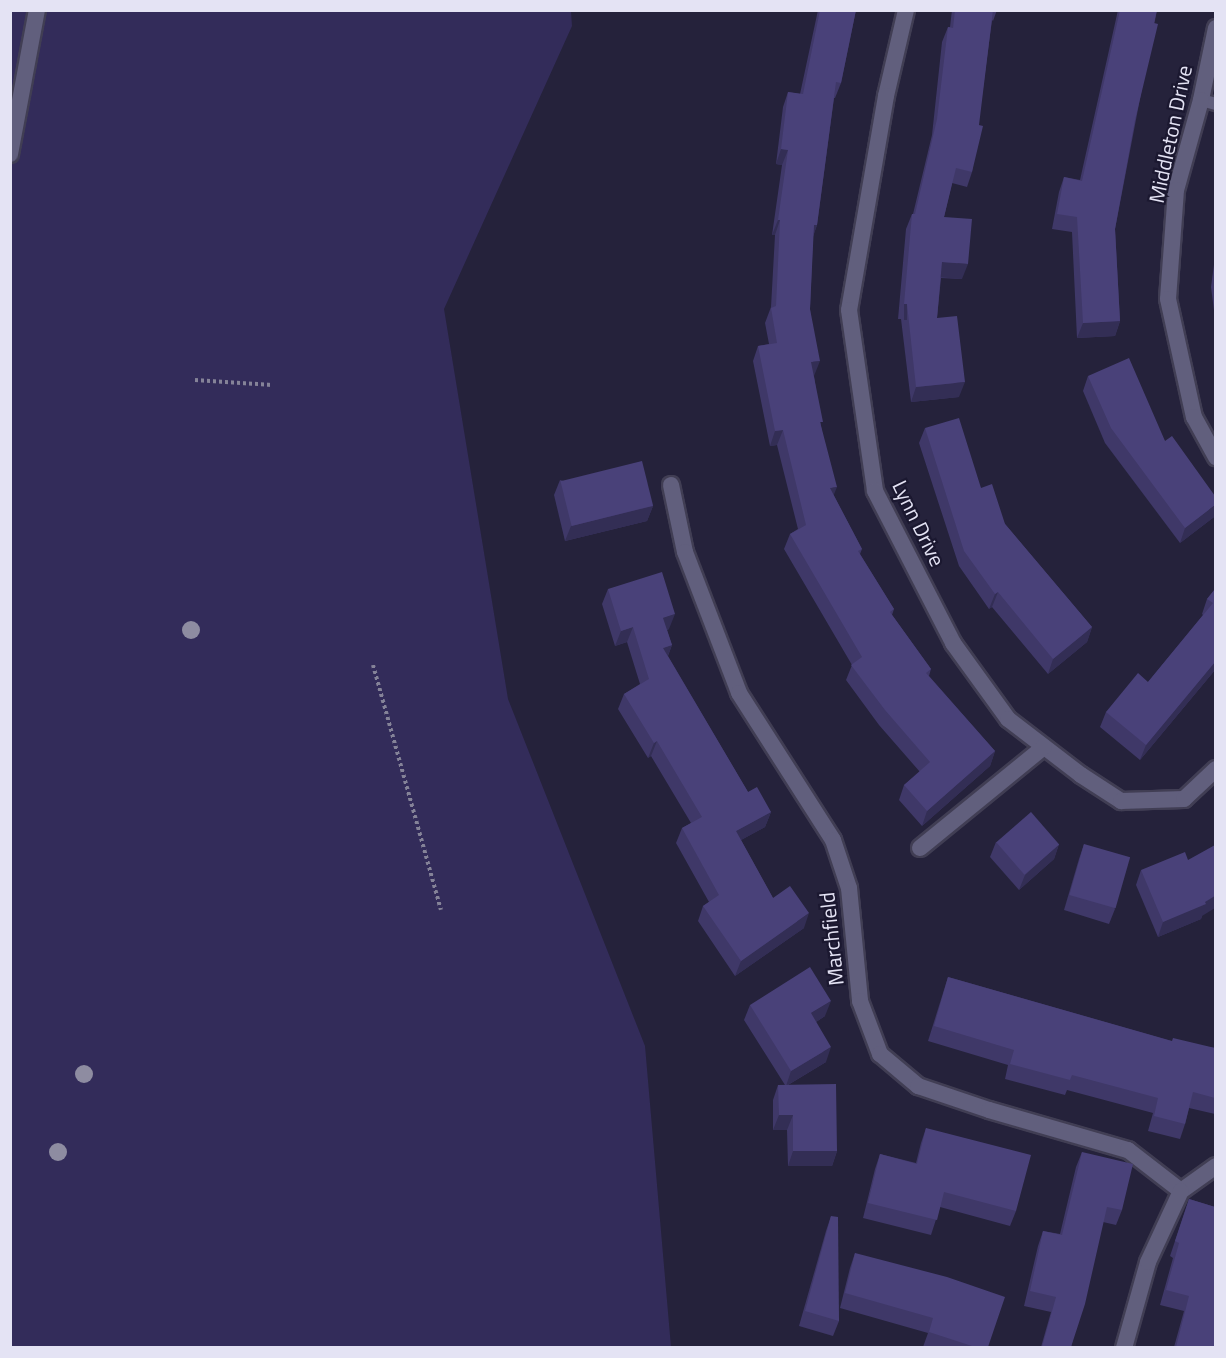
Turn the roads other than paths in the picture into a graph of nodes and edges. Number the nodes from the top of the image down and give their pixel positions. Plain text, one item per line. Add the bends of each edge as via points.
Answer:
1 (37, 10) edge
2 (906, 10) edge
3 (1215, 28) edge
4 (1208, 102) edge
5 (10, 154) edge
6 (1215, 457) edge
7 (671, 485) dead end
8 (1044, 747) junction
9 (1215, 769) edge
10 (920, 848) dead end
11 (1215, 1166) edge
12 (1181, 1191) junction
13 (1124, 1347) edge

1 - 5 street
2 - 8 street, Lynn Drive via 886,96 849,310 875,491 953,643 1008,719
3 - 4 street, Middleton Drive
4 - 6 street, Middleton Drive via 1176,190 1168,299 1194,417
7 - 12 street, Marchfield via 686,552 739,693 833,840 849,888 860,1001 880,1054 918,1086 1128,1150
8 - 9 street, Lynn Drive via 1121,801 1184,799
8 - 10 street
11 - 12 street
12 - 13 street via 1148,1262

